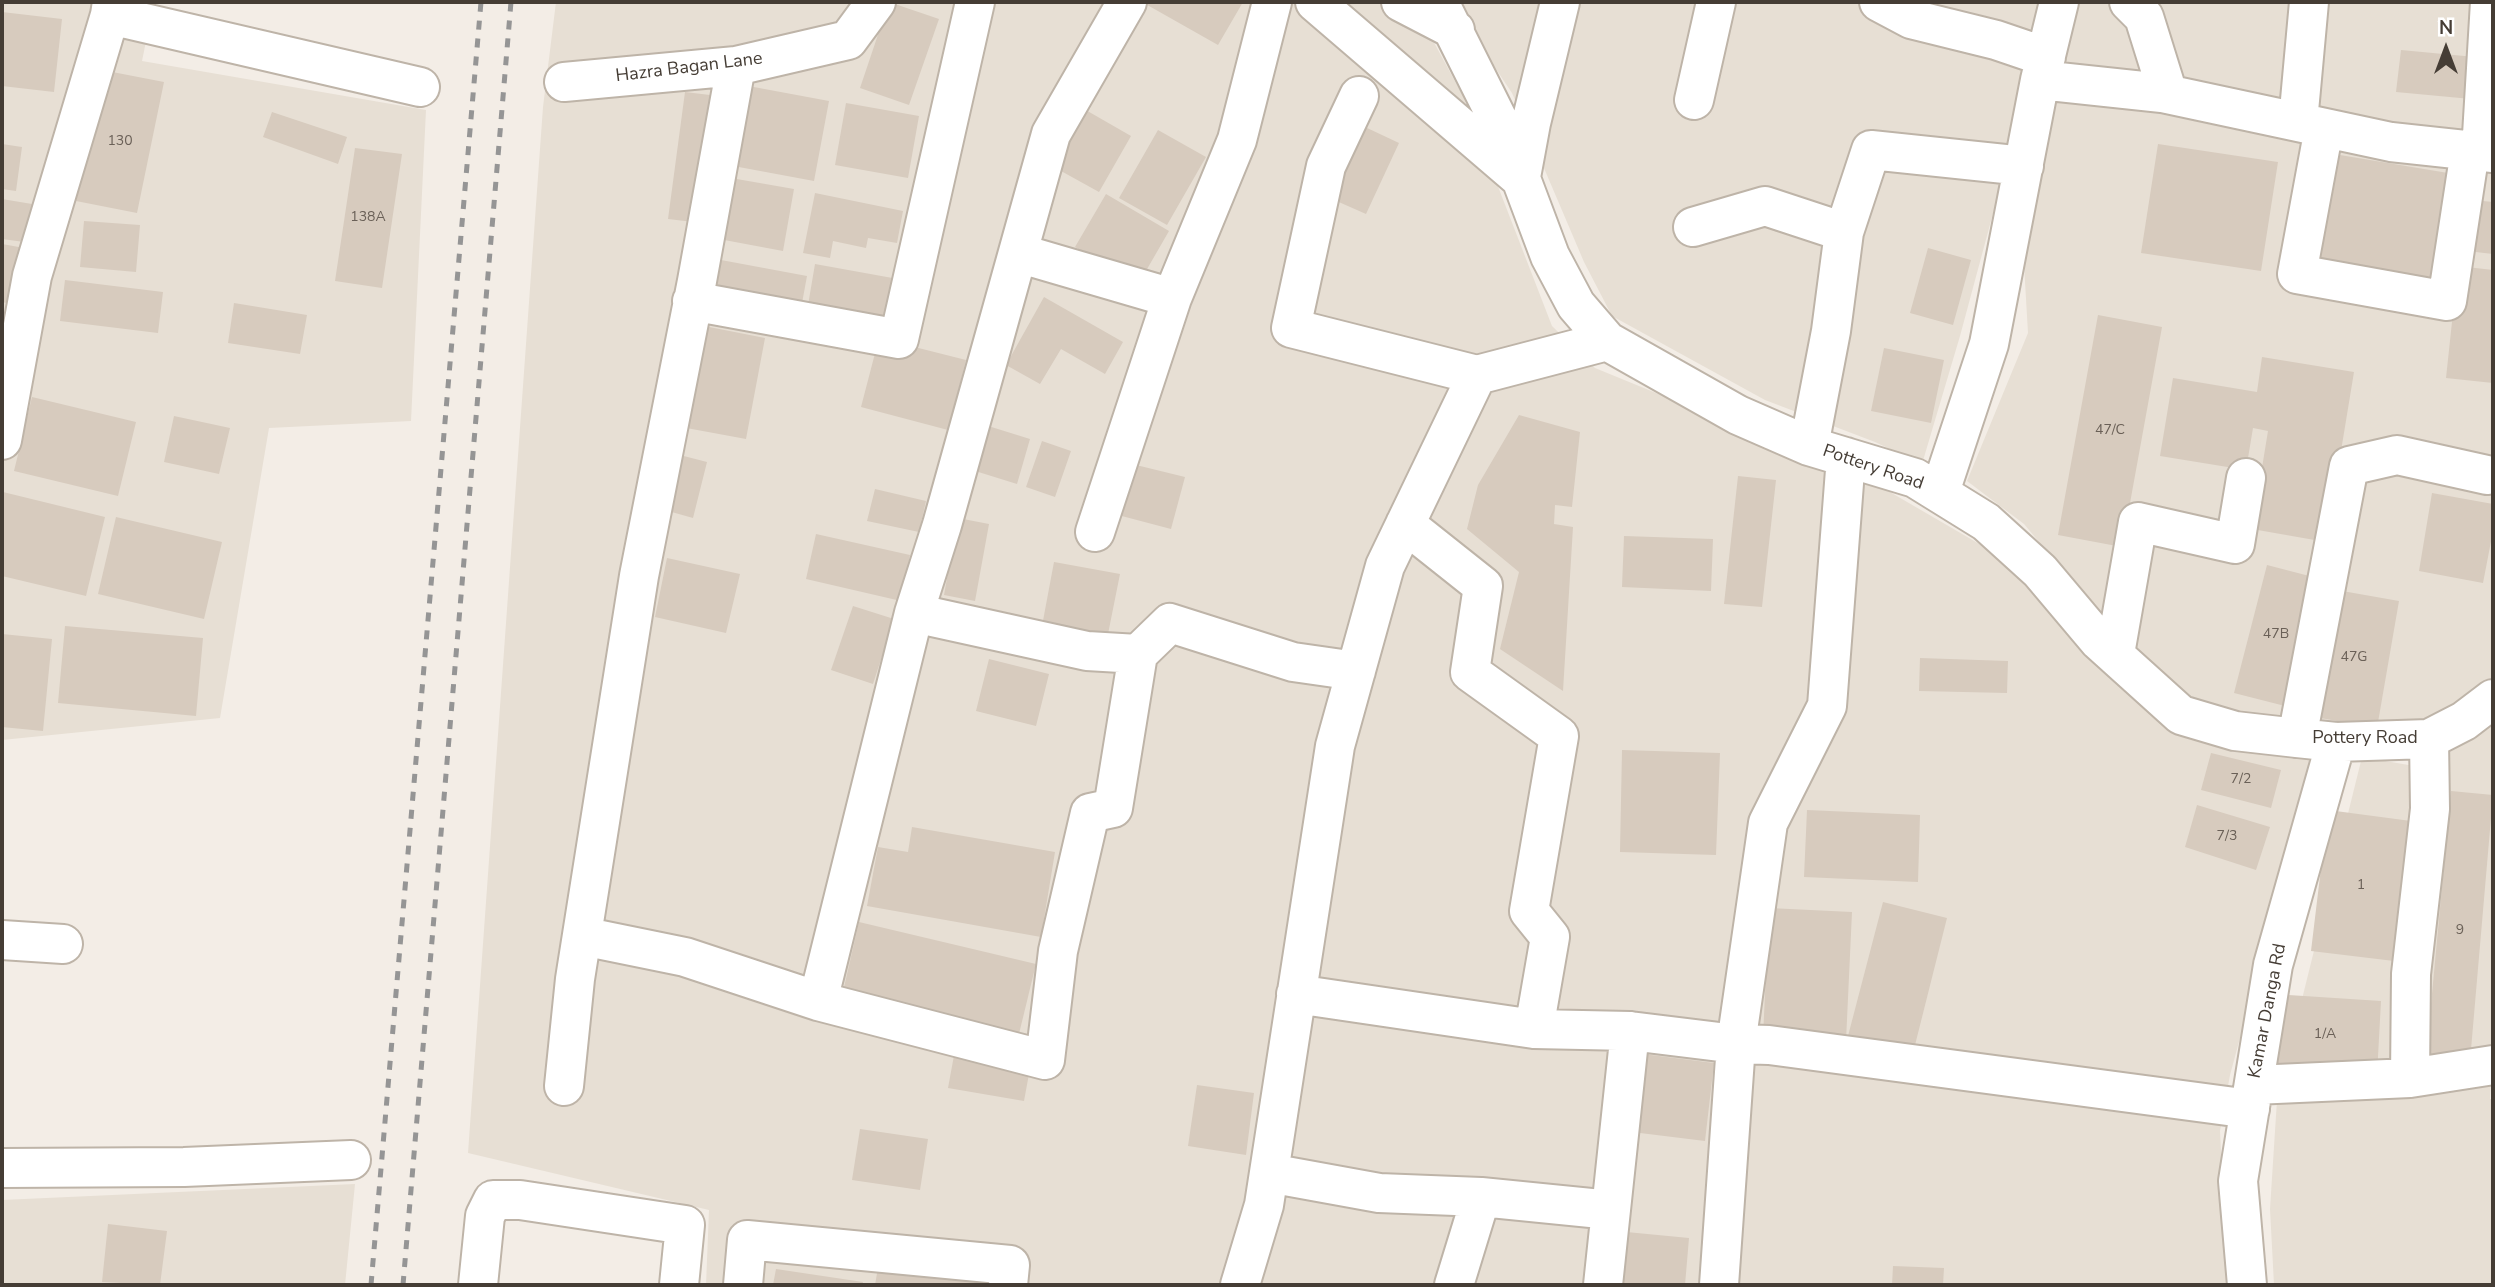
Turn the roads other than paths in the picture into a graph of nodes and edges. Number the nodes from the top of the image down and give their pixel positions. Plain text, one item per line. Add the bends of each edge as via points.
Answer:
1 (876, 2) edge
2 (975, 2) edge
3 (1127, 2) edge
4 (1272, 2) edge
5 (1315, 2) edge
6 (1401, 2) edge
7 (1560, 2) edge
8 (1716, 2) edge
9 (1879, 2) edge
10 (2059, 2) edge
11 (2129, 2) edge
12 (2309, 2) edge
13 (2490, 2) edge
14 (111, 8) edge
15 (1447, 16) edge
16 (736, 66) junction
17 (2043, 69) junction
18 (564, 82) dead end
19 (420, 87) dead end
20 (2168, 94) junction
21 (1359, 96) dead end
22 (1694, 100) dead end
23 (2311, 125) junction
24 (2482, 152) edge
25 (2024, 166) junction
26 (1521, 179) junction
27 (1693, 227) dead end
28 (1844, 232) junction
29 (1018, 253) junction
30 (1172, 298) junction
31 (692, 301) junction
32 (1607, 341) junction
33 (1477, 375) junction
34 (7, 385) edge
35 (2, 440) edge
36 (1809, 446) junction
37 (1846, 457) junction
38 (2487, 475) dead end
39 (2246, 478) dead end
40 (1940, 492) junction
41 (1405, 524) junction
42 (1095, 532) dead end
43 (914, 613) junction
44 (1138, 654) junction
45 (2115, 654) junction
46 (1356, 671) junction
47 (2493, 699) edge
48 (2297, 738) junction
49 (2429, 739) junction
50 (2336, 742) junction
51 (582, 936) junction
52 (2, 940) edge
53 (63, 944) dead end
54 (1296, 994) junction
55 (818, 1002) junction
56 (1534, 1029) junction
57 (1630, 1031) junction
58 (1736, 1044) junction
59 (2493, 1065) edge
60 (2410, 1079) junction
61 (564, 1086) dead end
62 (2252, 1097) junction
63 (351, 1160) dead end
64 (2, 1168) edge
65 (1269, 1173) junction
66 (1481, 1197) junction
67 (1611, 1210) junction
68 (478, 1285) edge
69 (679, 1285) edge
70 (743, 1285) edge
71 (1008, 1285) edge
72 (1240, 1285) edge
73 (1454, 1285) edge
74 (1603, 1285) edge
75 (1719, 1285) edge
76 (2247, 1285) edge

1 - 16 street, Hazra Bagan Lane via 848,40
2 - 31 street via 899,339
3 - 29 street via 1051,134
4 - 30 street via 1237,140
5 - 26 street
6 - 15 street, Pottery Road
7 - 26 street
8 - 22 street
9 - 17 street via 1911,19 1996,40
10 - 17 street
11 - 20 street via 2144,17
12 - 23 street
13 - 24 street
14 - 19 street
14 - 34 street via 32,276
15 - 26 street, Pottery Road via 1502,128
16 - 18 street, Hazra Bagan Lane
16 - 31 street
17 - 20 street
17 - 25 street
20 - 23 street
21 - 33 street via 1326,166 1291,328
23 - 24 street via 2391,142
23 - 24 street via 2297,274 2447,300
25 - 28 street via 1871,150
25 - 40 street via 1989,344
26 - 32 street, Pottery Road via 1550,256 1576,305
27 - 28 street via 1766,206
28 - 36 street
29 - 30 street
29 - 43 street
30 - 42 street
31 - 51 street via 639,576
32 - 33 street
32 - 36 street, Pottery Road via 1738,415
33 - 41 street
34 - 35 street
36 - 37 street, Pottery Road
37 - 40 street, Pottery Road via 1914,478
37 - 58 street via 1827,706 1768,823
38 - 48 street via 2397,455 2349,466
39 - 45 street via 2235,544 2138,522
40 - 45 street, Pottery Road via 1986,522 2040,571
41 - 46 street via 1385,566
41 - 56 street via 1483,586 1470,672 1559,736 1529,911 1550,937
43 - 44 street via 1087,651
43 - 55 street
44 - 46 street via 1170,623 1293,662
44 - 55 street via 1113,808 1090,813 1061,938 1045,1060
45 - 48 street, Pottery Road via 2181,715 2235,731
46 - 54 street via 1335,746
47 - 49 street, Pottery Road
48 - 50 street, Pottery Road
49 - 50 street, Pottery Road
49 - 60 street via 2430,809 2411,974
50 - 62 street, Kamar Danga Rd via 2273,965
51 - 55 street via 685,957
51 - 61 street
52 - 53 street
54 - 56 street
54 - 65 street
56 - 57 street
57 - 58 street
57 - 67 street
58 - 62 street
58 - 75 street
59 - 60 street
60 - 62 street
62 - 76 street, Kamar Danga Rd via 2238,1181
63 - 64 street
65 - 66 street via 1379,1193
65 - 72 street
66 - 67 street
66 - 73 street
67 - 74 street
68 - 69 street via 485,1216 493,1200 685,1225
70 - 71 street via 747,1240 1010,1265

